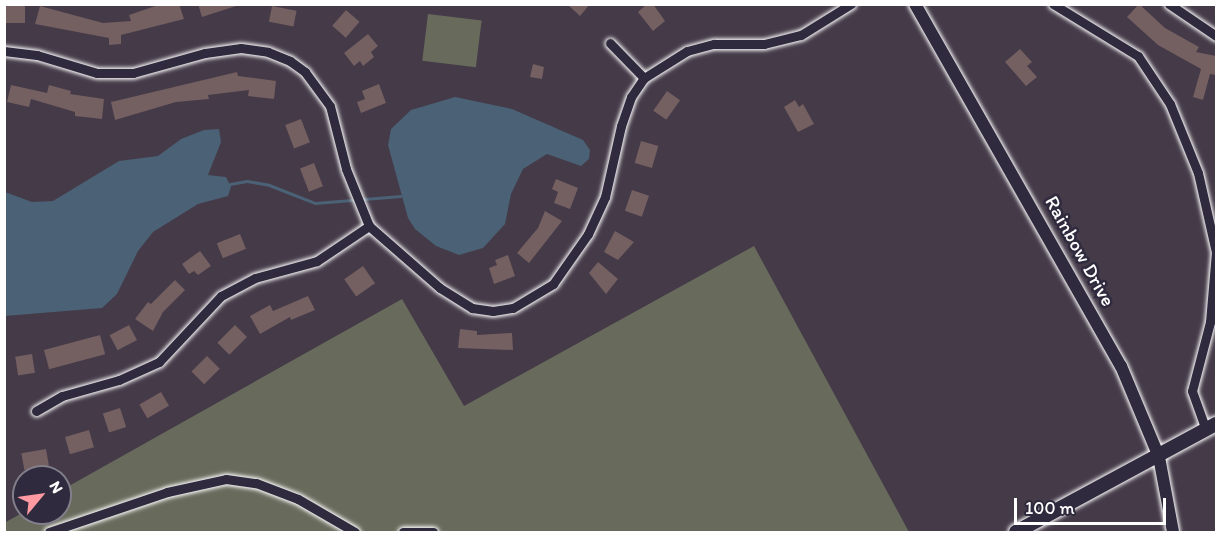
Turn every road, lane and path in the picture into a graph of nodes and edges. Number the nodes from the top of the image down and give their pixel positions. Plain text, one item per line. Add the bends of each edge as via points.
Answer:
1 (851, 4) edge
2 (915, 4) edge
3 (1053, 4) edge
4 (1169, 4) edge
5 (1216, 36) edge
6 (610, 43) dead end
7 (4, 51) edge
8 (644, 78) junction
9 (369, 226) junction
10 (36, 411) dead end
11 (1211, 427) edge
12 (1159, 458) junction
13 (49, 532) edge
14 (355, 532) edge
15 (403, 532) edge
16 (433, 532) edge
17 (1016, 532) edge
18 (1173, 532) edge

1 - 8 street via 792,38 764,44 714,44 687,51
2 - 12 street, Rainbow Drive via 1096,319
3 - 11 street via 1138,56 1170,104 1198,173 1216,252 1209,322 1192,391
4 - 5 street
6 - 8 street
7 - 9 street via 37,55 97,73 133,73 205,53 241,48 268,52 290,61 305,72 330,106 346,169
8 - 9 street via 631,97 605,197 588,234 553,284 532,298 493,311 472,308 409,264
9 - 10 street via 317,261 255,278 220,296 159,362 119,380 62,396
11 - 12 main road
12 - 17 main road
12 - 18 street, Rainbow Drive
13 - 14 street via 167,492 226,479 256,483 298,499
15 - 16 street

